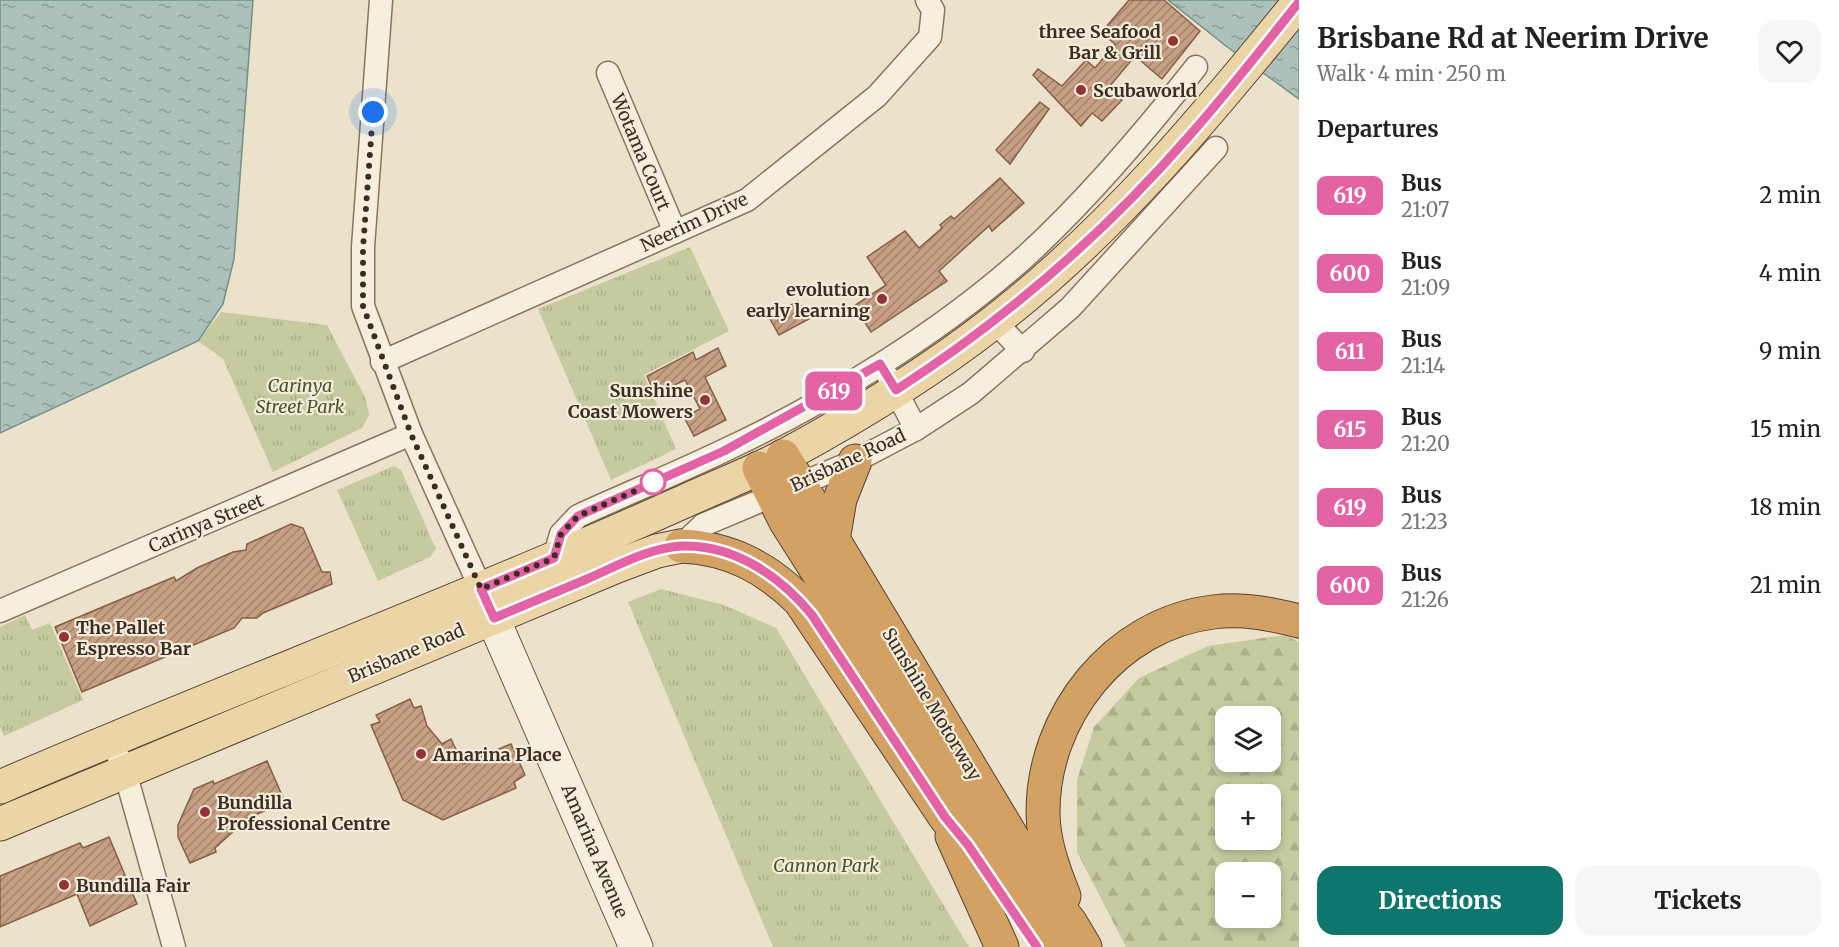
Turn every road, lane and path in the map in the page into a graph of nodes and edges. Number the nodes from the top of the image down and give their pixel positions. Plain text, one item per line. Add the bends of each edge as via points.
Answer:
1 (381, 0) edge
2 (927, 0) edge
3 (1299, 2) edge
4 (1196, 67) dead end
5 (608, 73) dead end
6 (1216, 148) dead end
7 (675, 232) junction
8 (995, 322) junction
9 (1023, 351) junction
10 (382, 362) junction
11 (888, 377) junction
12 (915, 429) junction
13 (411, 434) junction
14 (855, 461) junction
15 (778, 476) junction
16 (833, 540) junction
17 (681, 546) junction
18 (554, 558) junction
19 (487, 604) junction
20 (0, 611) edge
21 (1299, 621) edge
22 (111, 741) junction
23 (125, 772) junction
24 (0, 787) edge
25 (945, 817) junction
26 (0, 824) edge
27 (1070, 939) edge
28 (174, 947) edge
29 (636, 947) edge
30 (1002, 947) edge
31 (1037, 947) edge

1 - 10 street via 363,248 363,306
2 - 7 street, Neerim Drive via 933,10 930,38 877,96 747,201
3 - 8 main road, Brisbane Road via 1190,136 1132,198
4 - 11 street, Brisbane Road via 1105,175 1026,255 952,315
5 - 7 street, Wotama Court
6 - 9 street, Brisbane Road via 1107,270
7 - 10 street, Neerim Drive
8 - 9 street
8 - 11 main road, Brisbane Road
9 - 12 street, Brisbane Road via 971,393
10 - 13 street
11 - 12 street
11 - 15 main road, Brisbane Road
11 - 18 street, Brisbane Road via 578,516 561,534
12 - 14 street, Brisbane Road
13 - 19 street
13 - 20 street, Carinya Street
14 - 15 street, Brisbane Road
14 - 16 highway via 840,499
15 - 16 highway, Sunshine Motorway
15 - 17 street, Brisbane Road via 703,525
15 - 18 main road, Brisbane Road
15 - 27 highway, Sunshine Motorway via 786,522 854,632
16 - 27 highway, Sunshine Motorway
17 - 19 main road, Brisbane Road
17 - 25 highway via 736,556 770,575 801,601
18 - 19 main road, Brisbane Road
19 - 22 main road, Brisbane Road
19 - 23 main road, Brisbane Road
19 - 29 street, Amarina Avenue
21 - 27 highway via 1243,611 1213,612 1179,620 1131,644 1089,683 1061,726 1044,783 1047,847 1066,901
22 - 23 street
22 - 24 main road, Brisbane Road
23 - 26 main road, Brisbane Road
23 - 28 street
25 - 30 highway
25 - 31 highway

